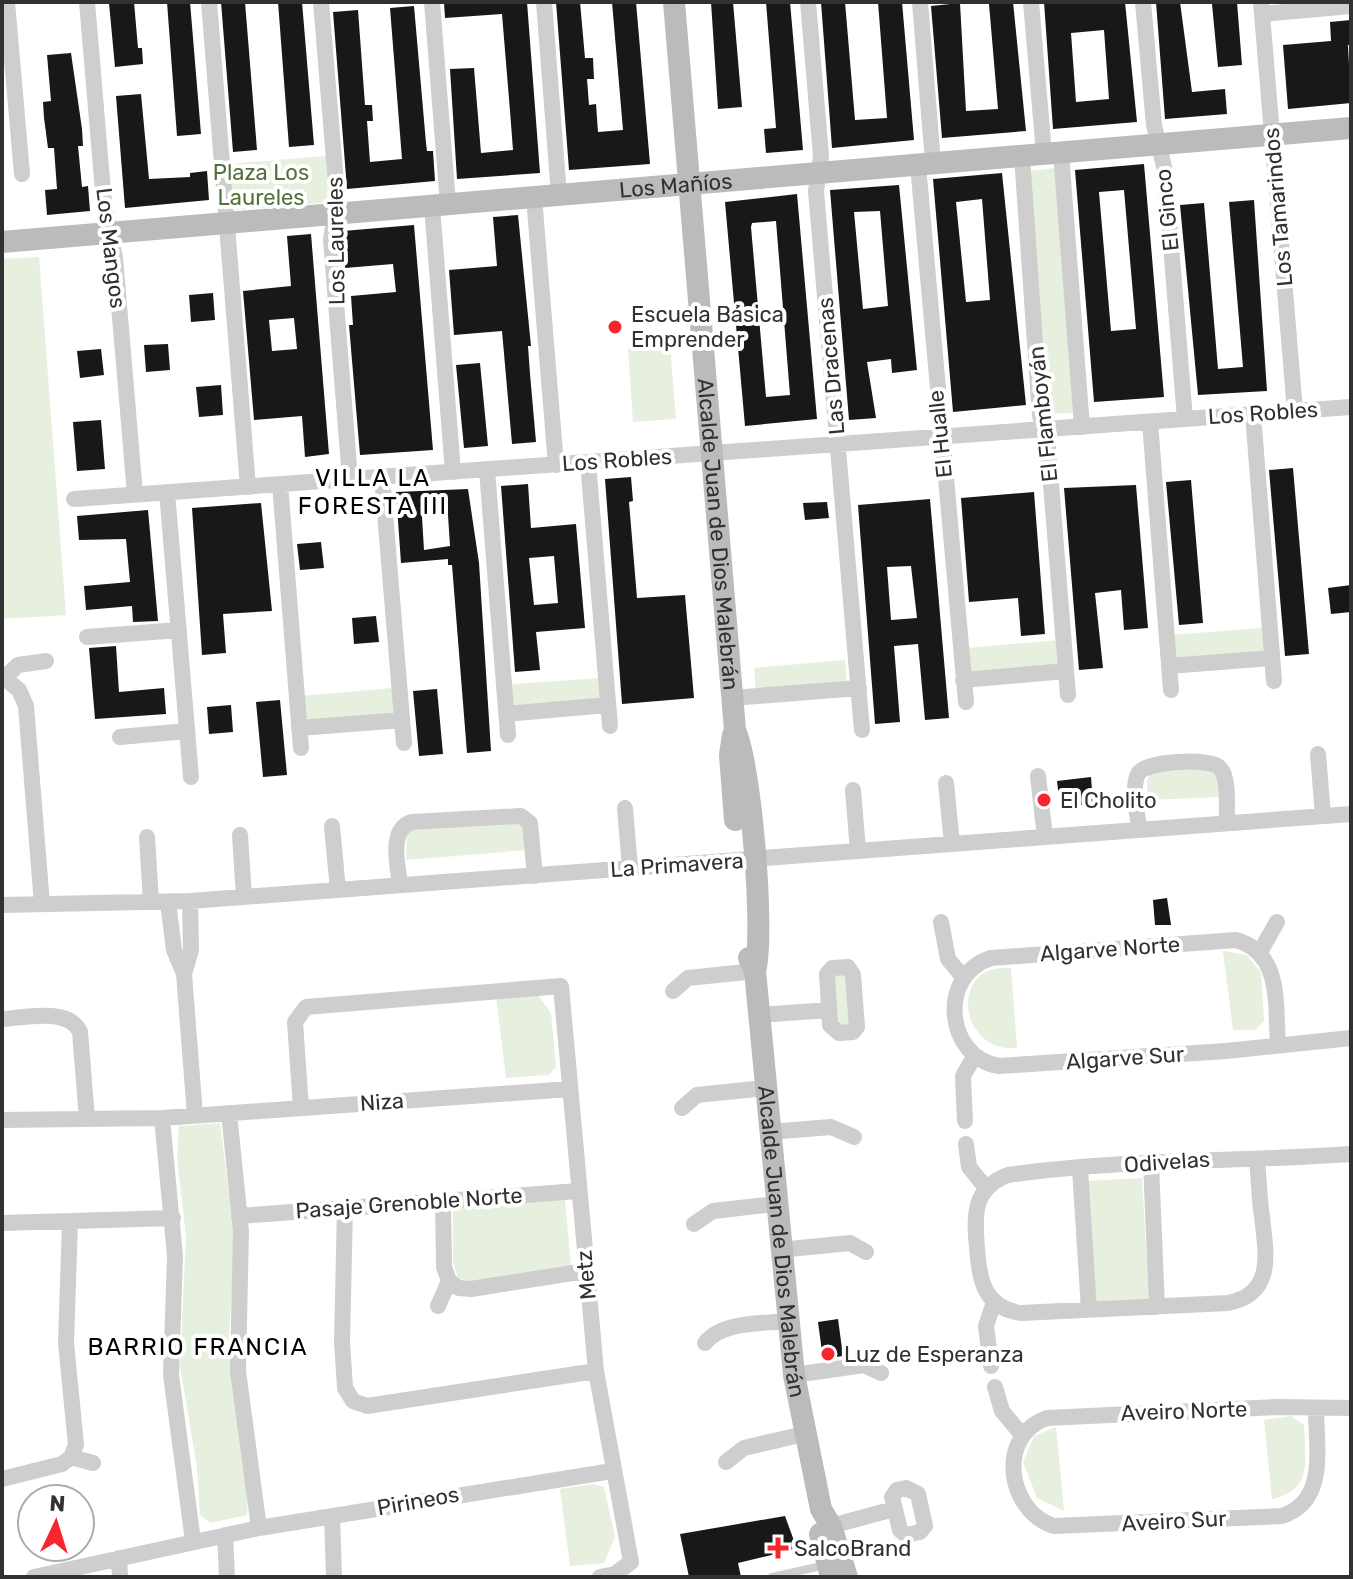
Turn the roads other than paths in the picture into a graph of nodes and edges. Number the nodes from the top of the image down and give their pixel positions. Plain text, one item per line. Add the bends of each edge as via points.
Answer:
1 (7, 2) edge
2 (87, 2) edge
3 (209, 2) edge
4 (321, 2) edge
5 (432, 2) edge
6 (544, 2) edge
7 (674, 2) edge
8 (808, 2) edge
9 (920, 2) edge
10 (1031, 2) edge
11 (1143, 2) edge
12 (1351, 6) edge
13 (1261, 8) edge
14 (1351, 128) edge
15 (1272, 135) junction
16 (1158, 144) junction
17 (1042, 154) junction
18 (926, 164) junction
19 (818, 173) junction
20 (22, 174) dead end
21 (689, 184) junction
22 (559, 195) junction
23 (534, 197) junction
24 (440, 205) junction
25 (334, 214) junction
26 (226, 223) junction
27 (110, 233) junction
28 (2, 242) edge
29 (1351, 407) edge
30 (1295, 411) junction
31 (1253, 414) junction
32 (1185, 419) junction
33 (1150, 422) junction
34 (1082, 427) junction
35 (1043, 429) junction
36 (941, 437) junction
37 (838, 444) junction
38 (712, 454) junction
39 (588, 462) junction
40 (556, 465) junction
41 (487, 470) junction
42 (453, 472) junction
43 (382, 477) junction
44 (350, 479) junction
45 (280, 484) junction
46 (248, 487) junction
47 (167, 492) junction
48 (135, 494) junction
49 (74, 499) dead end
50 (179, 630) junction
51 (87, 637) dead end
52 (1272, 658) junction
53 (46, 661) dead end
54 (1169, 666) junction
55 (1066, 671) junction
56 (4, 676) edge
57 (963, 680) junction
58 (1274, 681) dead end
59 (859, 688) junction
60 (1171, 690) dead end
61 (1068, 695) dead end
62 (732, 698) junction
63 (966, 702) dead end
64 (608, 705) junction
65 (506, 714) junction
66 (402, 720) junction
67 (610, 726) dead end
68 (299, 728) junction
69 (862, 730) dead end
70 (187, 731) junction
71 (508, 735) dead end
72 (120, 737) dead end
73 (404, 743) dead end
74 (301, 748) dead end
75 (1318, 754) dead end
76 (1038, 776) dead end
77 (191, 777) dead end
78 (946, 783) dead end
79 (853, 790) dead end
80 (625, 808) dead end
81 (1351, 814) edge
82 (1323, 816) junction
83 (1227, 823) junction
84 (332, 826) dead end
85 (1139, 830) junction
86 (240, 835) dead end
87 (147, 837) dead end
88 (1045, 837) junction
89 (952, 844) junction
90 (858, 851) junction
91 (746, 860) junction
92 (630, 868) junction
93 (535, 876) junction
94 (400, 885) junction
95 (338, 890) junction
96 (244, 897) junction
97 (190, 901) junction
98 (159, 902) junction
99 (42, 904) junction
100 (2, 905) edge
101 (941, 922) dead end
102 (1277, 922) dead end
103 (1260, 952) junction
104 (755, 971) junction
105 (184, 974) junction
106 (963, 977) junction
107 (673, 991) dead end
108 (829, 1010) dead end
109 (759, 1015) junction
110 (2, 1019) edge
111 (1351, 1038) edge
112 (1278, 1043) junction
113 (974, 1057) junction
114 (765, 1088) junction
115 (570, 1089) junction
116 (301, 1108) junction
117 (682, 1108) dead end
118 (229, 1113) junction
119 (195, 1115) junction
120 (162, 1118) junction
121 (87, 1119) junction
122 (2, 1120) edge
123 (965, 1121) dead end
124 (769, 1132) junction
125 (854, 1137) dead end
126 (966, 1144) dead end
127 (1351, 1154) edge
128 (1257, 1160) junction
129 (1151, 1163) junction
130 (1080, 1169) junction
131 (986, 1188) junction
132 (578, 1191) junction
133 (443, 1201) junction
134 (775, 1204) junction
135 (345, 1208) junction
136 (239, 1216) junction
137 (173, 1218) junction
138 (70, 1221) junction
139 (2, 1223) edge
140 (694, 1224) dead end
141 (779, 1250) junction
142 (866, 1252) dead end
143 (585, 1271) junction
144 (449, 1281) junction
145 (994, 1302) junction
146 (438, 1306) dead end
147 (1157, 1307) junction
148 (1089, 1310) junction
149 (787, 1321) junction
150 (705, 1343) dead end
151 (991, 1366) dead end
152 (596, 1371) junction
153 (881, 1373) dead end
154 (794, 1375) junction
155 (995, 1387) dead end
156 (1351, 1408) edge
157 (1316, 1409) junction
158 (804, 1434) junction
159 (1022, 1435) junction
160 (71, 1457) junction
161 (726, 1462) dead end
162 (93, 1463) dead end
163 (612, 1471) junction
164 (2, 1479) edge
165 (894, 1509) dead end
166 (332, 1516) junction
167 (826, 1518) junction
168 (259, 1528) junction
169 (225, 1535) junction
170 (193, 1541) junction
171 (119, 1558) junction
172 (829, 1571) edge
173 (794, 1575) edge
174 (34, 1577) edge
175 (120, 1577) edge
176 (227, 1577) edge
177 (334, 1577) edge
178 (600, 1577) edge
179 (772, 1577) edge
180 (847, 1577) edge

1 - 20 street
2 - 27 street, Los Mangos
3 - 26 street
4 - 25 street, Los Laureles via 337,196
5 - 24 street
6 - 22 street
7 - 21 street, Alcalde Juan de Dios Malebrán
8 - 19 street, Las Dracenas
9 - 18 street, El Hualle
10 - 17 street, El Flamboyán
11 - 16 street, El Ginco
12 - 13 street
13 - 15 street, Los Tamarindos
14 - 15 street, Los Mañíos
15 - 16 street, Los Mañíos
15 - 30 street, Los Tamarindos
16 - 17 street, Los Mañíos
16 - 32 street, El Ginco via 1165,171
17 - 18 street, Los Mañíos
17 - 34 street, El Flamboyán
17 - 35 street, El Flamboyán
18 - 19 street, Los Mañíos
18 - 36 street, El Hualle
19 - 21 street, Los Mañíos
19 - 37 street, Las Dracenas
21 - 22 street, Los Mañíos
21 - 38 street, Alcalde Juan de Dios Malebrán
22 - 23 street, Los Mañíos
23 - 24 street, Los Mañíos
23 - 40 street
24 - 25 street, Los Mañíos
24 - 42 street
25 - 26 street, Los Mañíos
25 - 44 street, Los Laureles via 331,240
26 - 27 street, Los Mañíos
26 - 46 street
27 - 28 street, Los Mañíos
27 - 48 street, Los Mangos
29 - 30 street, Los Robles
30 - 31 street, Los Robles
31 - 32 street, Los Robles
31 - 52 street
32 - 33 street, Los Robles
33 - 34 street, Los Robles
33 - 54 street
34 - 35 street, Los Robles
35 - 36 street, Los Robles
35 - 55 street, El Flamboyán
36 - 37 street, Los Robles
36 - 57 street, El Hualle
37 - 38 street, Los Robles
37 - 59 street, Las Dracenas
38 - 39 street, Los Robles
38 - 62 street, Alcalde Juan de Dios Malebrán
39 - 40 street, Los Robles
39 - 64 street
40 - 41 street, Los Robles
41 - 42 street, Los Robles
41 - 65 street
42 - 43 street, Los Robles
43 - 44 street, Los Robles
43 - 66 street
44 - 45 street, Los Robles
45 - 46 street, Los Robles
45 - 68 street
46 - 47 street, Los Robles
47 - 48 street, Los Robles
47 - 50 street
48 - 49 street, Los Robles
50 - 51 street
50 - 70 street
52 - 54 street
52 - 58 street
53 - 56 street via 18,665
54 - 60 street
55 - 57 street
55 - 61 street, El Flamboyán
56 - 99 street via 26,706
57 - 63 street, El Hualle
59 - 62 street
59 - 69 street, Las Dracenas
62 - 91 street, Alcalde Juan de Dios Malebrán via 730,765
64 - 65 street
64 - 67 street
65 - 71 street
66 - 68 street
66 - 73 street
68 - 74 street
70 - 72 street
70 - 77 street
75 - 82 street
76 - 88 street
78 - 89 street
79 - 90 street
80 - 92 street
81 - 82 street, La Primavera
82 - 83 street, La Primavera
83 - 85 street, La Primavera
83 - 85 street via 1224,774 1218,765 1151,765 1137,777
84 - 95 street
85 - 88 street, La Primavera
86 - 96 street
87 - 98 street
88 - 89 street, La Primavera
89 - 90 street, La Primavera
90 - 91 street, La Primavera
91 - 92 street, La Primavera
91 - 104 street, Alcalde Juan de Dios Malebrán via 746,946
92 - 93 street, La Primavera
93 - 94 street, La Primavera
93 - 94 street via 530,823 521,816 412,822 397,834
94 - 95 street, La Primavera
95 - 96 street, La Primavera
96 - 97 street, La Primavera
97 - 98 street, La Primavera
97 - 105 street via 191,950
98 - 99 street, La Primavera
98 - 105 street
99 - 100 street, La Primavera
101 - 106 street via 945,952
102 - 103 street
103 - 106 street, Algarve Norte via 1227,940 999,957 979,963
103 - 112 street via 1273,974
104 - 107 street via 688,978
104 - 109 street, Alcalde Juan de Dios Malebrán
105 - 119 street
106 - 113 street via 956,994 957,1027 963,1046
108 - 109 street
109 - 114 street, Alcalde Juan de Dios Malebrán
110 - 121 street via 60,1017 74,1022 81,1038
111 - 112 street, Algarve Sur
112 - 113 street, Algarve Sur via 1009,1066
113 - 123 street via 963,1076
114 - 117 street via 697,1095
114 - 124 street, Alcalde Juan de Dios Malebrán
115 - 116 street, Niza
115 - 116 street, Metz via 561,986 310,1006 295,1022
115 - 132 street, Metz
116 - 118 street, Niza
118 - 119 street, Niza
118 - 136 street
119 - 120 street, Niza
120 - 121 street, Niza
120 - 137 street
121 - 122 street, Niza
124 - 125 street via 831,1127
124 - 134 street, Alcalde Juan de Dios Malebrán
126 - 131 street via 969,1167
127 - 128 street, Odivelas
128 - 129 street, Odivelas
128 - 147 street via 1267,1256 1258,1288 1228,1303
129 - 130 street, Odivelas
129 - 147 street
130 - 131 street, Odivelas via 1008,1175
130 - 148 street
131 - 145 street via 974,1220 981,1284
132 - 133 street, Pasaje Grenoble Norte
132 - 143 street, Metz
133 - 135 street, Pasaje Grenoble Norte
133 - 144 street
134 - 140 street via 707,1213
134 - 141 street, Alcalde Juan de Dios Malebrán
135 - 136 street, Pasaje Grenoble Norte
135 - 152 street via 342,1342 345,1388 353,1401 367,1406
136 - 168 street via 238,1371
137 - 138 street
137 - 170 street via 171,1375
138 - 139 street
138 - 160 street via 66,1343 76,1445
141 - 142 street via 843,1243
141 - 149 street, Alcalde Juan de Dios Malebrán
143 - 144 street via 471,1289
143 - 152 street, Metz
144 - 146 street
145 - 148 street via 1021,1313
145 - 151 street via 986,1326
147 - 148 street
149 - 150 street via 726,1329
149 - 154 street, Alcalde Juan de Dios Malebrán
152 - 163 street, Metz
153 - 154 street via 864,1365
154 - 158 street, Alcalde Juan de Dios Malebrán
155 - 159 street via 1002,1411
156 - 157 street, Aveiro Norte
157 - 159 street, Aveiro Norte via 1055,1417 1033,1424
157 - 159 street, Aveiro Sur via 1314,1489 1299,1509 1282,1516 1054,1526 1034,1516 1020,1496 1012,1462
158 - 161 street via 744,1448
158 - 167 street, Alcalde Juan de Dios Malebrán
160 - 162 street
160 - 164 street
163 - 166 street, Pirineos
163 - 178 street, Metz via 631,1562
165 - 167 street
166 - 168 street, Pirineos
166 - 177 street
167 - 172 street, Alcalde Juan de Dios Malebrán via 819,1529
167 - 180 street, Alcalde Juan de Dios Malebrán
168 - 169 street, Pirineos
169 - 170 street, Pirineos
169 - 176 street
170 - 171 street, Pirineos
171 - 174 street, Pirineos
171 - 175 street
172 - 173 lane
173 - 179 lane

